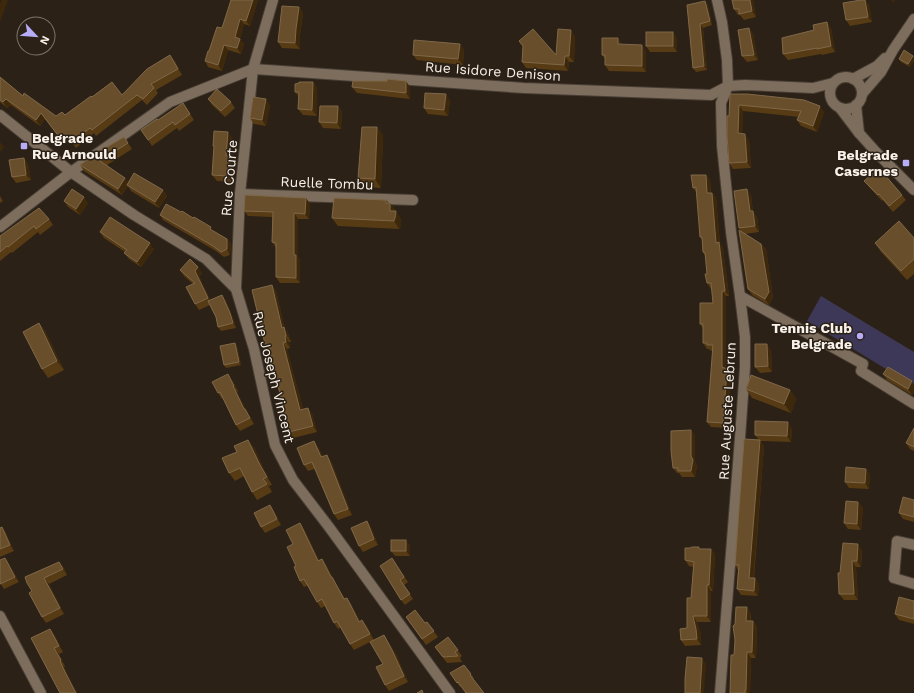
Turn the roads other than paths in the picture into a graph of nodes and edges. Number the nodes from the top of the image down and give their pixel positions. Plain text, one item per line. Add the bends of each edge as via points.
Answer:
1 (273, 0) edge
2 (717, 0) edge
3 (914, 19) edge
4 (893, 50) junction
5 (253, 69) junction
6 (853, 79) junction
7 (833, 84) junction
8 (728, 86) junction
9 (814, 88) junction
10 (862, 94) junction
11 (831, 97) junction
12 (856, 105) junction
13 (840, 108) junction
14 (0, 115) edge
15 (860, 134) junction
16 (71, 172) junction
17 (914, 190) edge
18 (240, 194) junction
19 (413, 200) dead end
20 (0, 227) edge
21 (236, 289) junction
22 (740, 296) junction
23 (914, 404) edge
24 (914, 545) edge
25 (914, 584) edge
26 (0, 616) edge
27 (41, 693) edge
28 (450, 693) edge
29 (720, 693) edge

1 - 5 street, Rue Courte
2 - 8 street via 727,60
3 - 4 street
4 - 6 street via 877,66
4 - 10 street via 881,72
5 - 8 street, Rue Isidore Denison via 524,88 711,95
5 - 16 street via 170,102
5 - 18 street, Rue Courte
6 - 7 street via 842,78
6 - 10 street via 861,86
7 - 9 street
7 - 11 street
8 - 9 street via 745,84
8 - 22 street, Rue Auguste Lebrun via 721,103 722,146
9 - 11 street
10 - 12 street
11 - 13 street
12 - 13 street via 848,109
12 - 15 street
13 - 15 street
14 - 16 street, Rue Joseph Vincent
15 - 17 street
16 - 20 street
16 - 21 street, Rue Joseph Vincent via 134,215 206,259
18 - 19 street, Ruelle Tombu
18 - 21 street, Rue Courte
21 - 28 street, Rue Joseph Vincent via 254,349 275,445 293,480
22 - 23 street via 863,364 861,371
22 - 29 street, Rue Auguste Lebrun via 745,337 745,367
24 - 25 street via 897,542 894,578
26 - 27 street

